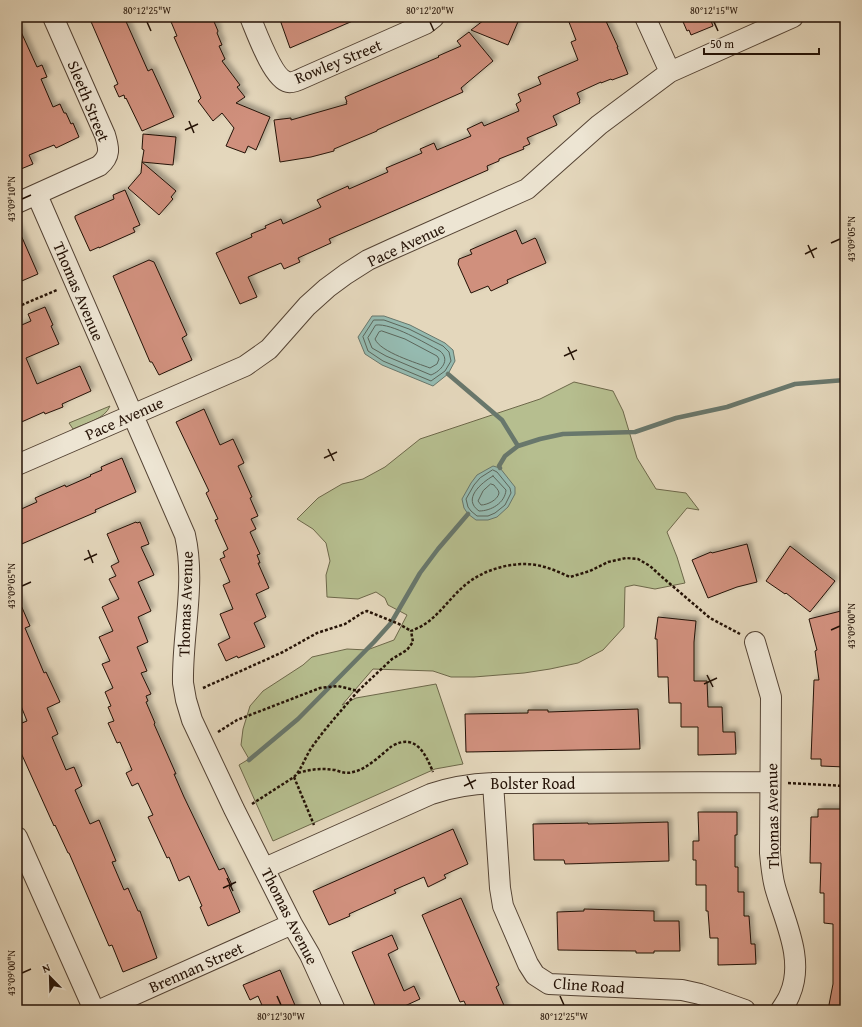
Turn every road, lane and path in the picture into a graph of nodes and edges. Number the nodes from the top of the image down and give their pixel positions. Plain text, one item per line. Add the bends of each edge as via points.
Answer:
1 (53, 17) edge
2 (250, 17) edge
3 (434, 17) edge
4 (645, 17) edge
5 (793, 17) edge
6 (670, 72) junction
7 (37, 195) junction
8 (17, 203) edge
9 (57, 290) dead end
10 (17, 307) edge
11 (132, 414) junction
12 (17, 465) edge
13 (411, 631) junction
14 (755, 642) joint
15 (203, 688) dead end
16 (358, 691) junction
17 (218, 732) dead end
18 (434, 772) dead end
19 (298, 773) junction
20 (294, 777) junction
21 (770, 782) junction
22 (493, 783) junction
23 (845, 786) edge
24 (252, 804) dead end
25 (314, 825) dead end
26 (17, 837) edge
27 (265, 868) junction
28 (292, 924) junction
29 (94, 1010) edge
30 (100, 1010) edge
31 (335, 1010) edge
32 (745, 1010) edge
33 (781, 1010) edge

1 - 7 street, Sleeth Street via 105,135 108,153 99,166
2 - 3 street, Rowley Street via 272,67 287,82 303,78 425,24
4 - 6 street
5 - 6 street, Pace Avenue
6 - 11 street, Pace Avenue via 599,125 527,189 368,260 327,288 307,306 269,349 245,366
7 - 8 street, Sleeth Street
7 - 11 street, Thomas Avenue
9 - 10 path
11 - 12 street, Pace Avenue
11 - 27 street, Thomas Avenue via 182,524 188,549 190,575 183,672 186,700 192,720
13 - 14 path via 438,614 464,585 495,568 534,565 570,577 626,558 638,559 650,566 710,618
13 - 15 path via 367,611 345,624 317,633 283,652
13 - 16 path via 412,642 407,650 392,659
14 - 21 street, Thomas Avenue via 771,697
16 - 17 path via 338,686 320,688 237,720
16 - 19 path via 327,726 311,748
18 - 19 path via 423,751 412,743 405,742 397,743 362,769 353,772 320,768
19 - 20 path
20 - 24 path
20 - 25 path
21 - 22 street, Bolster Road
21 - 23 path
21 - 33 street, Thomas Avenue via 772,870 796,963 790,994
22 - 27 street, Bolster Road via 456,787 431,794
22 - 32 street, Cline Road via 503,906 535,975 549,984 682,990
26 - 29 street
27 - 28 street, Thomas Avenue
28 - 30 street, Brennan Street
28 - 31 street, Thomas Avenue via 313,961

